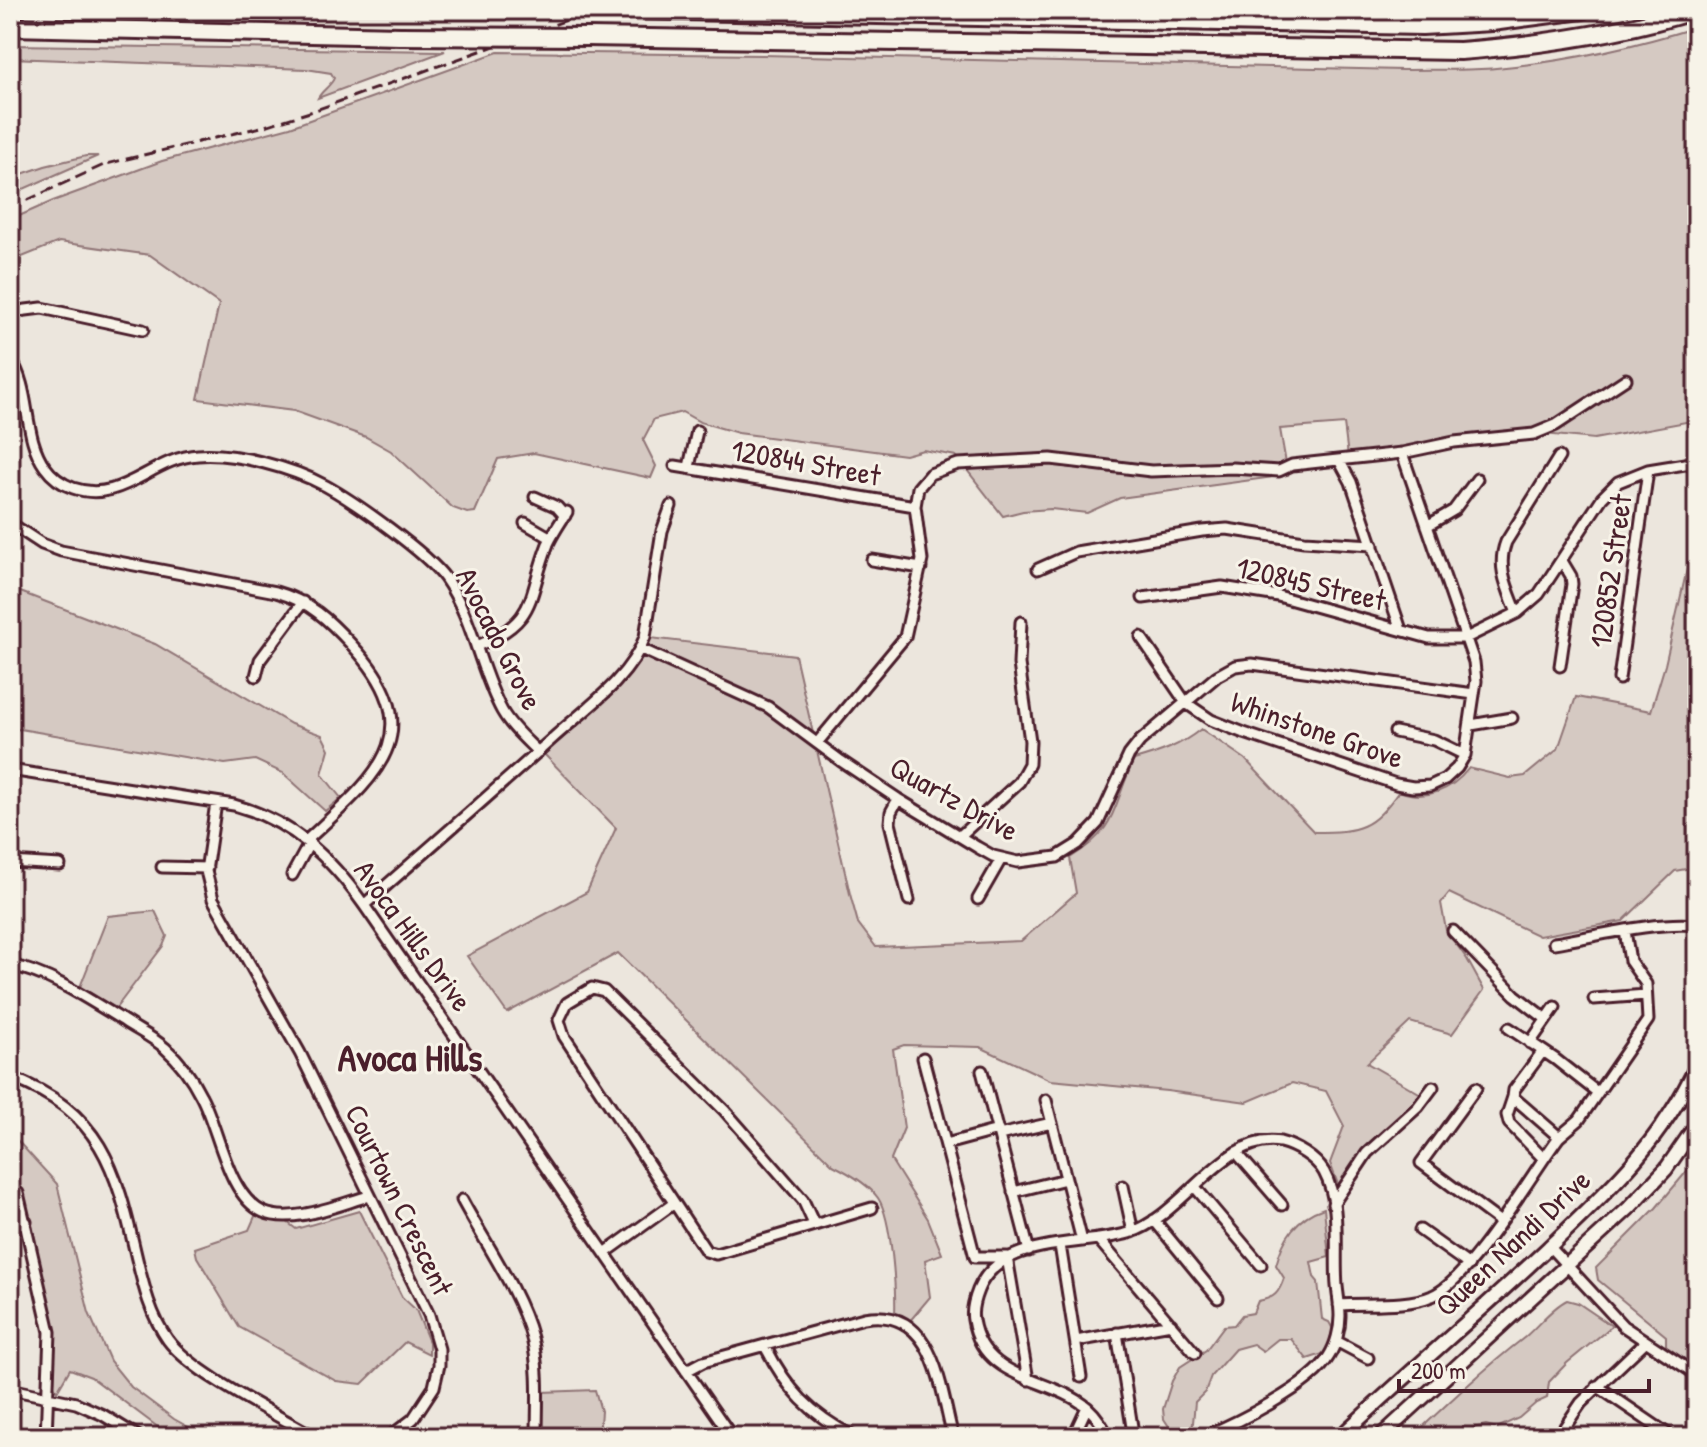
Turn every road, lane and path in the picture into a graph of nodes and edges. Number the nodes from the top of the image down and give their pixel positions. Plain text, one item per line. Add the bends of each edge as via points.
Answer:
1 (632, 10) edge
2 (650, 10) edge
3 (1552, 10) edge
4 (1582, 10) edge
5 (1696, 12) edge
6 (1521, 19) junction
7 (10, 27) edge
8 (10, 317) edge
9 (143, 330) dead end
10 (10, 358) edge
11 (1626, 379) dead end
12 (697, 431) dead end
13 (1402, 453) junction
14 (1559, 457) dead end
15 (1339, 460) junction
16 (1697, 462) edge
17 (675, 466) dead end
18 (689, 467) junction
19 (1648, 470) junction
20 (1477, 479) dead end
21 (535, 497) dead end
22 (671, 506) dead end
23 (915, 506) junction
24 (10, 523) edge
25 (525, 523) dead end
26 (1427, 526) junction
27 (551, 538) junction
28 (1373, 545) junction
29 (872, 560) dead end
30 (1562, 561) junction
31 (921, 568) junction
32 (1038, 569) dead end
33 (1143, 598) dead end
34 (303, 602) junction
35 (1517, 613) junction
36 (1021, 622) dead end
37 (1401, 630) junction
38 (1141, 637) dead end
39 (1466, 638) junction
40 (477, 646) junction
41 (641, 649) junction
42 (1560, 666) dead end
43 (256, 676) dead end
44 (1619, 679) dead end
45 (1474, 694) junction
46 (1186, 703) junction
47 (1512, 718) dead end
48 (1471, 725) junction
49 (1395, 732) dead end
50 (817, 743) junction
51 (538, 752) junction
52 (1465, 755) junction
53 (10, 770) edge
54 (898, 799) junction
55 (216, 803) junction
56 (960, 836) junction
57 (308, 841) junction
58 (1001, 859) junction
59 (10, 862) edge
60 (60, 865) dead end
61 (162, 867) dead end
62 (207, 868) junction
63 (292, 875) dead end
64 (978, 899) dead end
65 (909, 900) dead end
66 (364, 905) junction
67 (1697, 925) edge
68 (1453, 931) dead end
69 (1625, 931) junction
70 (1554, 943) dead end
71 (10, 965) edge
72 (1646, 995) junction
73 (1594, 999) dead end
74 (1555, 1007) dead end
75 (1546, 1019) junction
76 (1509, 1028) dead end
77 (1530, 1043) junction
78 (1543, 1051) junction
79 (923, 1058) dead end
80 (1697, 1065) edge
81 (982, 1071) dead end
82 (10, 1077) edge
83 (1433, 1087) dead end
84 (1476, 1088) dead end
85 (1597, 1092) junction
86 (1513, 1097) junction
87 (1046, 1100) dead end
88 (1052, 1123) junction
89 (1697, 1124) edge
90 (998, 1133) junction
91 (1559, 1137) junction
92 (946, 1144) junction
93 (1236, 1152) junction
94 (1543, 1158) junction
95 (1066, 1179) junction
96 (1123, 1186) dead end
97 (1195, 1187) junction
98 (1013, 1192) junction
99 (18, 1193) dead end
100 (369, 1196) junction
101 (462, 1200) dead end
102 (673, 1204) junction
103 (1333, 1204) junction
104 (1282, 1205) dead end
105 (872, 1208) dead end
106 (1154, 1220) junction
107 (1499, 1221) junction
108 (26, 1222) junction
109 (814, 1224) junction
110 (10, 1225) edge
111 (1420, 1230) dead end
112 (1133, 1232) junction
113 (1098, 1239) junction
114 (1082, 1241) junction
115 (1060, 1245) junction
116 (1549, 1246) junction
117 (1029, 1251) junction
118 (605, 1253) junction
119 (1007, 1257) junction
120 (1261, 1265) dead end
121 (1469, 1265) junction
122 (1567, 1266) junction
123 (1218, 1298) dead end
124 (1339, 1305) junction
125 (1171, 1324) junction
126 (1117, 1333) junction
127 (1076, 1341) junction
128 (1336, 1341) junction
129 (1645, 1342) junction
130 (765, 1346) junction
131 (1195, 1353) dead end
132 (1368, 1358) dead end
133 (686, 1371) junction
134 (1697, 1375) edge
135 (1081, 1377) dead end
136 (1028, 1380) junction
137 (1597, 1386) junction
138 (10, 1389) edge
139 (48, 1398) junction
140 (1087, 1407) junction
141 (1133, 1433) dead end
142 (1218, 1434) edge
143 (46, 1437) edge
144 (139, 1437) edge
145 (315, 1437) edge
146 (389, 1437) edge
147 (537, 1437) edge
148 (732, 1437) edge
149 (854, 1437) edge
150 (953, 1437) edge
151 (1073, 1437) edge
152 (1108, 1437) edge
153 (1203, 1437) edge
154 (1340, 1437) edge
155 (1380, 1437) edge
156 (1558, 1437) edge
157 (1672, 1437) edge

1 - 2 highway
2 - 6 highway via 1422,26
3 - 6 highway
4 - 6 highway
5 - 7 highway, bridge via 1563,40 1460,51
8 - 9 street via 42,308
10 - 40 street, Avocado Grove via 22,384 37,454 60,482 82,491 108,492 163,464 198,455 300,473 343,497 437,569
11 - 13 street via 1534,434
12 - 18 street, 120844 Street
13 - 15 street
13 - 26 street
14 - 35 street via 1501,555
15 - 23 street via 1279,471 1151,471 1051,459 958,464 930,474 918,488
15 - 28 street
16 - 19 street
17 - 18 street, 120844 Street
18 - 23 street, 120844 Street
19 - 30 street via 1629,475 1609,490
19 - 44 street, 120852 Street
20 - 26 street via 1454,510
21 - 27 street via 566,514
22 - 41 street
23 - 31 street
24 - 34 street via 61,551 276,592
25 - 27 street
26 - 39 street
27 - 40 street via 526,611 504,633
28 - 32 street via 1227,529 1102,546
28 - 37 street
29 - 31 street
30 - 35 street via 1539,594
30 - 42 street via 1572,584
31 - 50 street via 905,637
33 - 37 street, 120845 Street via 1222,587 1278,596
34 - 43 street via 260,660
34 - 57 street via 326,618 376,672 391,721 389,744 375,774
35 - 39 street
36 - 56 street via 1019,664 1029,764 1019,782
37 - 39 street, 120845 Street via 1440,640
38 - 46 street
39 - 45 street via 1476,671
40 - 51 street, Avocado Grove via 502,712
41 - 50 street, Quartz Drive via 768,707
41 - 51 street via 613,684
45 - 46 street, Quartz Drive via 1252,664 1226,670
45 - 48 street
46 - 52 street, Whinstone Grove via 1225,727 1406,786 1438,783
46 - 58 street, Quartz Drive via 1134,749 1098,823 1078,844 1045,860
47 - 48 street
48 - 52 street
49 - 52 street via 1434,740
50 - 54 street, Quartz Drive
51 - 66 street
53 - 55 street, Avoca Hills Drive
54 - 56 street, Quartz Drive
54 - 65 street via 890,823
55 - 57 street, Avoca Hills Drive via 255,811
55 - 62 street, Courtown Crescent
56 - 58 street, Quartz Drive
57 - 63 street
57 - 66 street, Avoca Hills Drive
58 - 64 street
59 - 60 street
61 - 62 street
62 - 100 street, Courtown Crescent via 219,912 300,1053
66 - 118 street, Avoca Hills Drive
67 - 69 street
68 - 75 street
69 - 70 street
69 - 72 street via 1630,961 1646,984
71 - 100 street via 70,988 178,1060 205,1103 243,1195 262,1211 288,1217
72 - 73 street
72 - 85 street via 1646,1023
74 - 75 street
75 - 77 street
76 - 77 street
77 - 78 street
78 - 85 street
78 - 86 street
79 - 92 street
80 - 116 main road, Queen Nandi Drive via 1682,1097 1636,1162
81 - 90 street
82 - 145 street via 55,1098 111,1163 148,1298 176,1349 200,1369
83 - 103 street via 1367,1153
84 - 107 street via 1421,1163
85 - 91 street
86 - 91 street
86 - 94 street via 1507,1119
87 - 88 street
88 - 90 street
88 - 95 street
89 - 122 main road, Queen Nandi Drive via 1666,1169
90 - 92 street
90 - 98 street
91 - 94 street
92 - 119 street via 975,1257
93 - 97 street
93 - 103 street via 1260,1142 1293,1147 1319,1165
93 - 104 street
94 - 107 street
95 - 98 street
95 - 114 street
96 - 112 street
97 - 106 street
97 - 120 street
98 - 117 street
99 - 108 street
100 - 146 street, Courtown Crescent via 424,1305 439,1349 430,1396 413,1419
101 - 147 street via 530,1331 538,1384
102 - 109 street via 712,1254
102 - 109 street via 559,1025 567,1003 588,989 604,991 725,1111 803,1200
102 - 118 street
103 - 124 street
105 - 109 street
106 - 112 street
106 - 123 street
107 - 121 street
108 - 110 street
108 - 139 street via 50,1332
111 - 121 street
112 - 113 street
113 - 114 street
113 - 125 street
114 - 115 street
115 - 117 street
115 - 127 street
116 - 122 street
116 - 154 main road, Queen Nandi Drive
117 - 119 street
118 - 133 street, Avoca Hills Drive
119 - 136 street
119 - 136 street via 981,1284 973,1323 990,1356
121 - 124 street via 1425,1299
122 - 129 street
122 - 155 main road, Queen Nandi Drive
124 - 128 street
125 - 126 street
125 - 131 street
126 - 127 street
126 - 141 street
127 - 135 street
128 - 132 street
128 - 142 street via 1306,1381
129 - 134 street
129 - 137 street
130 - 133 street
130 - 149 street via 794,1395
130 - 150 street via 871,1317 901,1322 930,1351
133 - 148 street, Avoca Hills Drive
136 - 140 street
137 - 156 street
137 - 157 street
138 - 139 street
139 - 143 street
139 - 144 street via 88,1408
140 - 151 street
140 - 152 street
142 - 153 street

